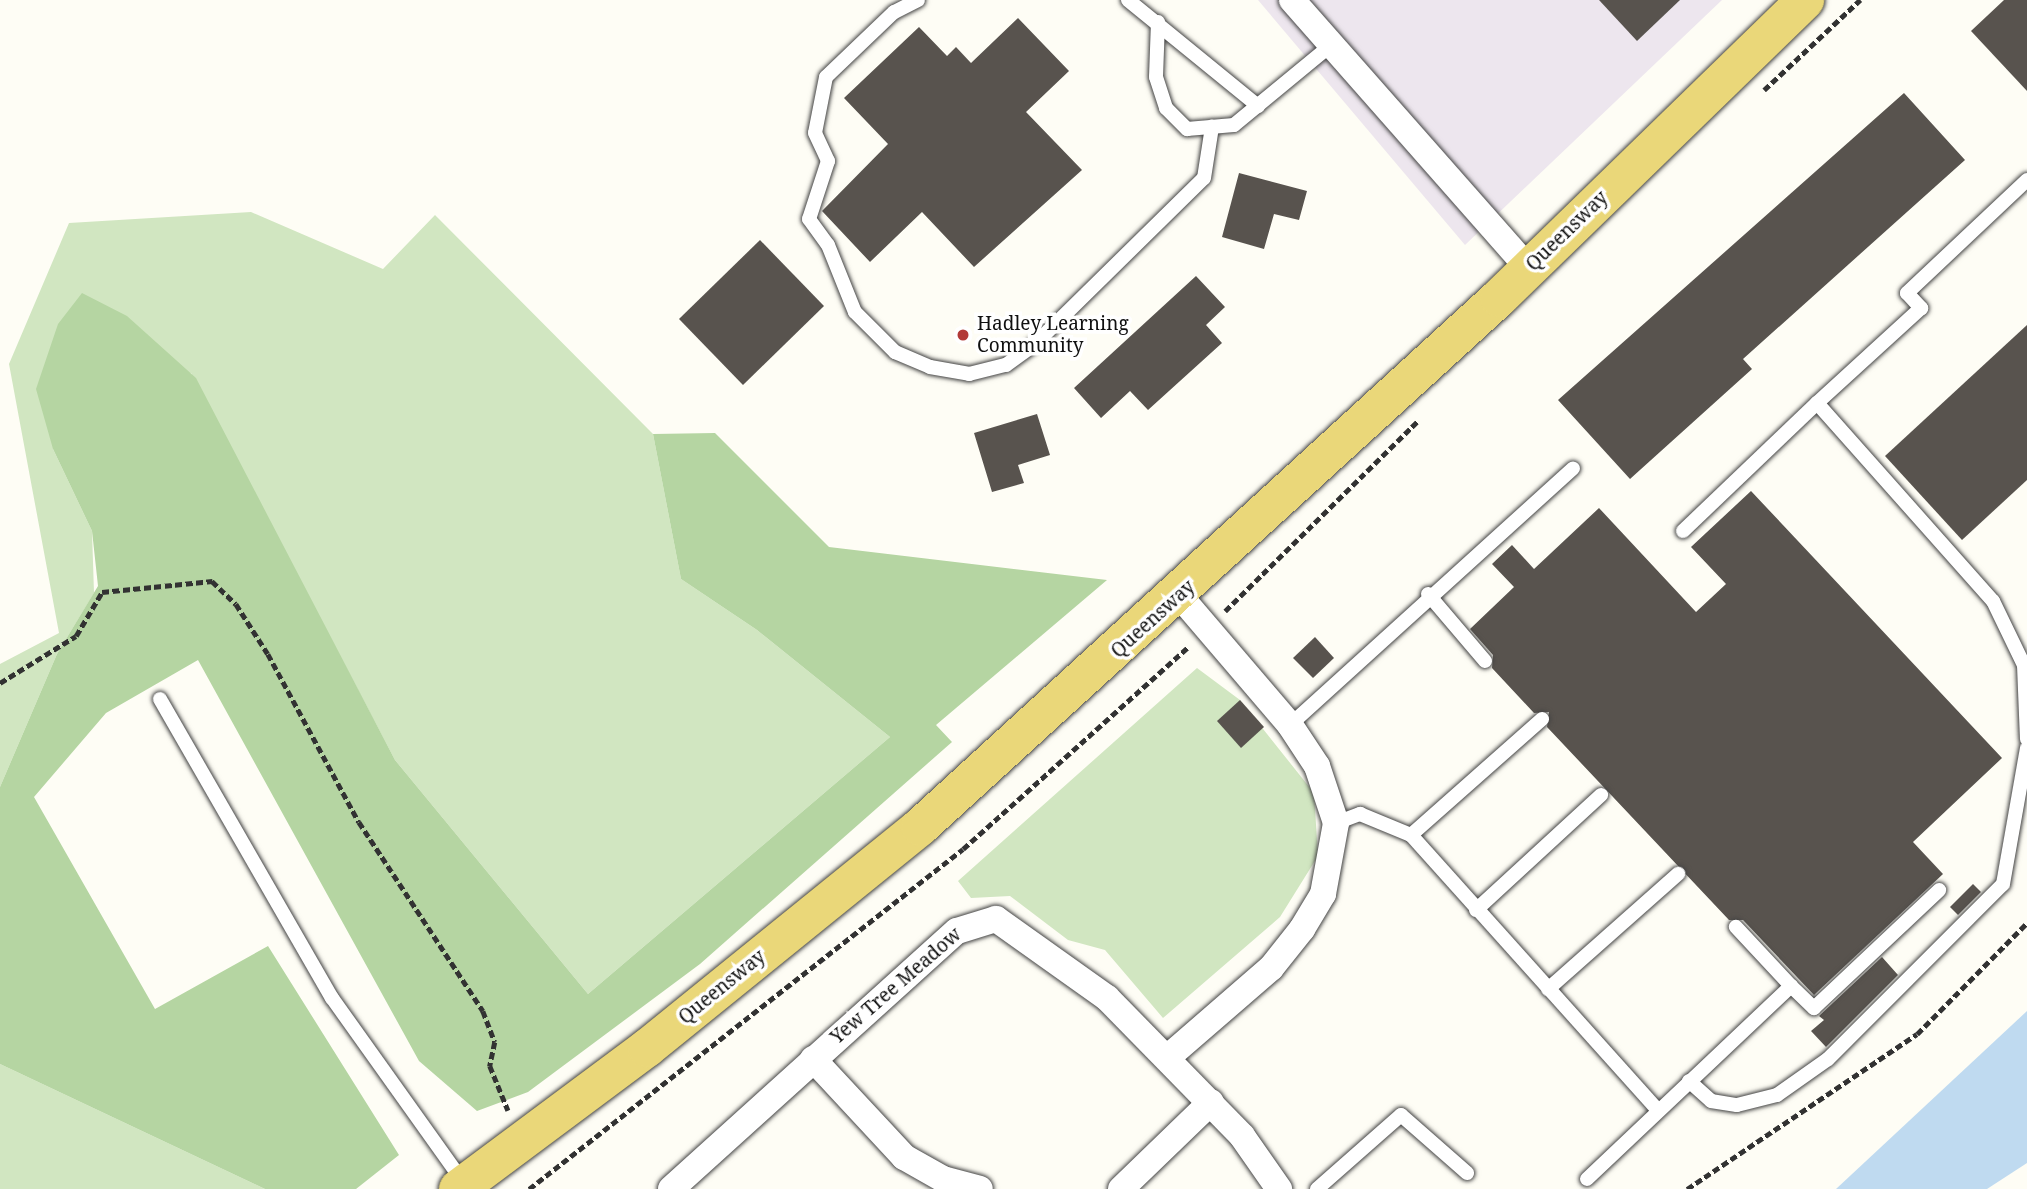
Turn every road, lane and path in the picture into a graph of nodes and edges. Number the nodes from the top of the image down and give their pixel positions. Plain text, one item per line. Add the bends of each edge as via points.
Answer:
1 (918, 0) edge
2 (1128, 0) edge
3 (1292, 0) edge
4 (1805, 0) edge
5 (1158, 22) junction
6 (1331, 45) junction
7 (1258, 106) junction
8 (1212, 127) junction
9 (2027, 180) edge
10 (1529, 269) junction
11 (1817, 402) junction
12 (1573, 468) dead end
13 (1683, 531) dead end
14 (1428, 594) junction
15 (1180, 595) junction
16 (1485, 662) dead end
17 (0, 682) edge
18 (160, 699) dead end
19 (1542, 719) dead end
20 (1290, 724) junction
21 (2027, 739) edge
22 (2027, 748) edge
23 (1601, 795) dead end
24 (1336, 823) junction
25 (1411, 835) junction
26 (1678, 874) dead end
27 (1939, 890) dead end
28 (1476, 910) junction
29 (2027, 923) edge
30 (1736, 927) dead end
31 (1791, 986) junction
32 (1548, 989) junction
33 (1167, 1058) junction
34 (813, 1059) junction
35 (1689, 1081) junction
36 (1211, 1102) junction
37 (1658, 1110) junction
38 (527, 1137) junction
39 (1467, 1173) dead end
40 (1587, 1179) dead end
41 (461, 1187) edge
42 (671, 1189) edge
43 (980, 1189) edge
44 (1121, 1189) edge
45 (1279, 1189) edge
46 (1317, 1189) edge
47 (1687, 1189) edge

1 - 8 lane via 894,12 825,77 815,133 828,161 808,219 828,245 855,312 895,352 930,367 969,374 1006,365 1036,343 1204,178
2 - 5 lane
3 - 6 street
4 - 10 main road, Queensway
5 - 7 lane
5 - 8 lane via 1156,77 1166,108 1186,129
6 - 7 lane
6 - 10 street
7 - 8 lane via 1234,125
9 - 11 lane via 1907,293 1921,308
10 - 15 main road, Queensway
11 - 13 lane
11 - 21 lane via 1993,601 2024,665
12 - 14 lane via 1445,587
14 - 16 lane
14 - 20 lane
15 - 20 street
15 - 38 main road, Queensway via 920,827
17 - 38 path via 76,636 102,592 212,581 236,604 268,654 359,822 483,1011 495,1042 490,1066 502,1102
18 - 41 lane via 339,1009
19 - 25 lane
20 - 24 street via 1317,766
22 - 35 lane via 2003,884 1828,1059 1777,1095 1737,1105 1711,1101
23 - 28 lane
24 - 25 lane via 1360,814
24 - 33 street via 1323,894 1301,929 1271,968
25 - 28 lane
26 - 32 lane
27 - 31 lane via 1814,1009
28 - 32 lane
29 - 47 path via 1917,1034
30 - 31 lane
31 - 35 lane
32 - 37 lane
33 - 34 street, Yew Tree Meadow via 1090,983 996,919 957,931
33 - 36 street, Yew Tree Meadow
34 - 42 street, Yew Tree Meadow
34 - 43 street via 904,1157 943,1179
35 - 37 lane
36 - 44 street
36 - 45 street, Yew Tree Meadow via 1263,1159
37 - 40 lane
38 - 41 main road, Queensway
39 - 46 lane via 1401,1115

